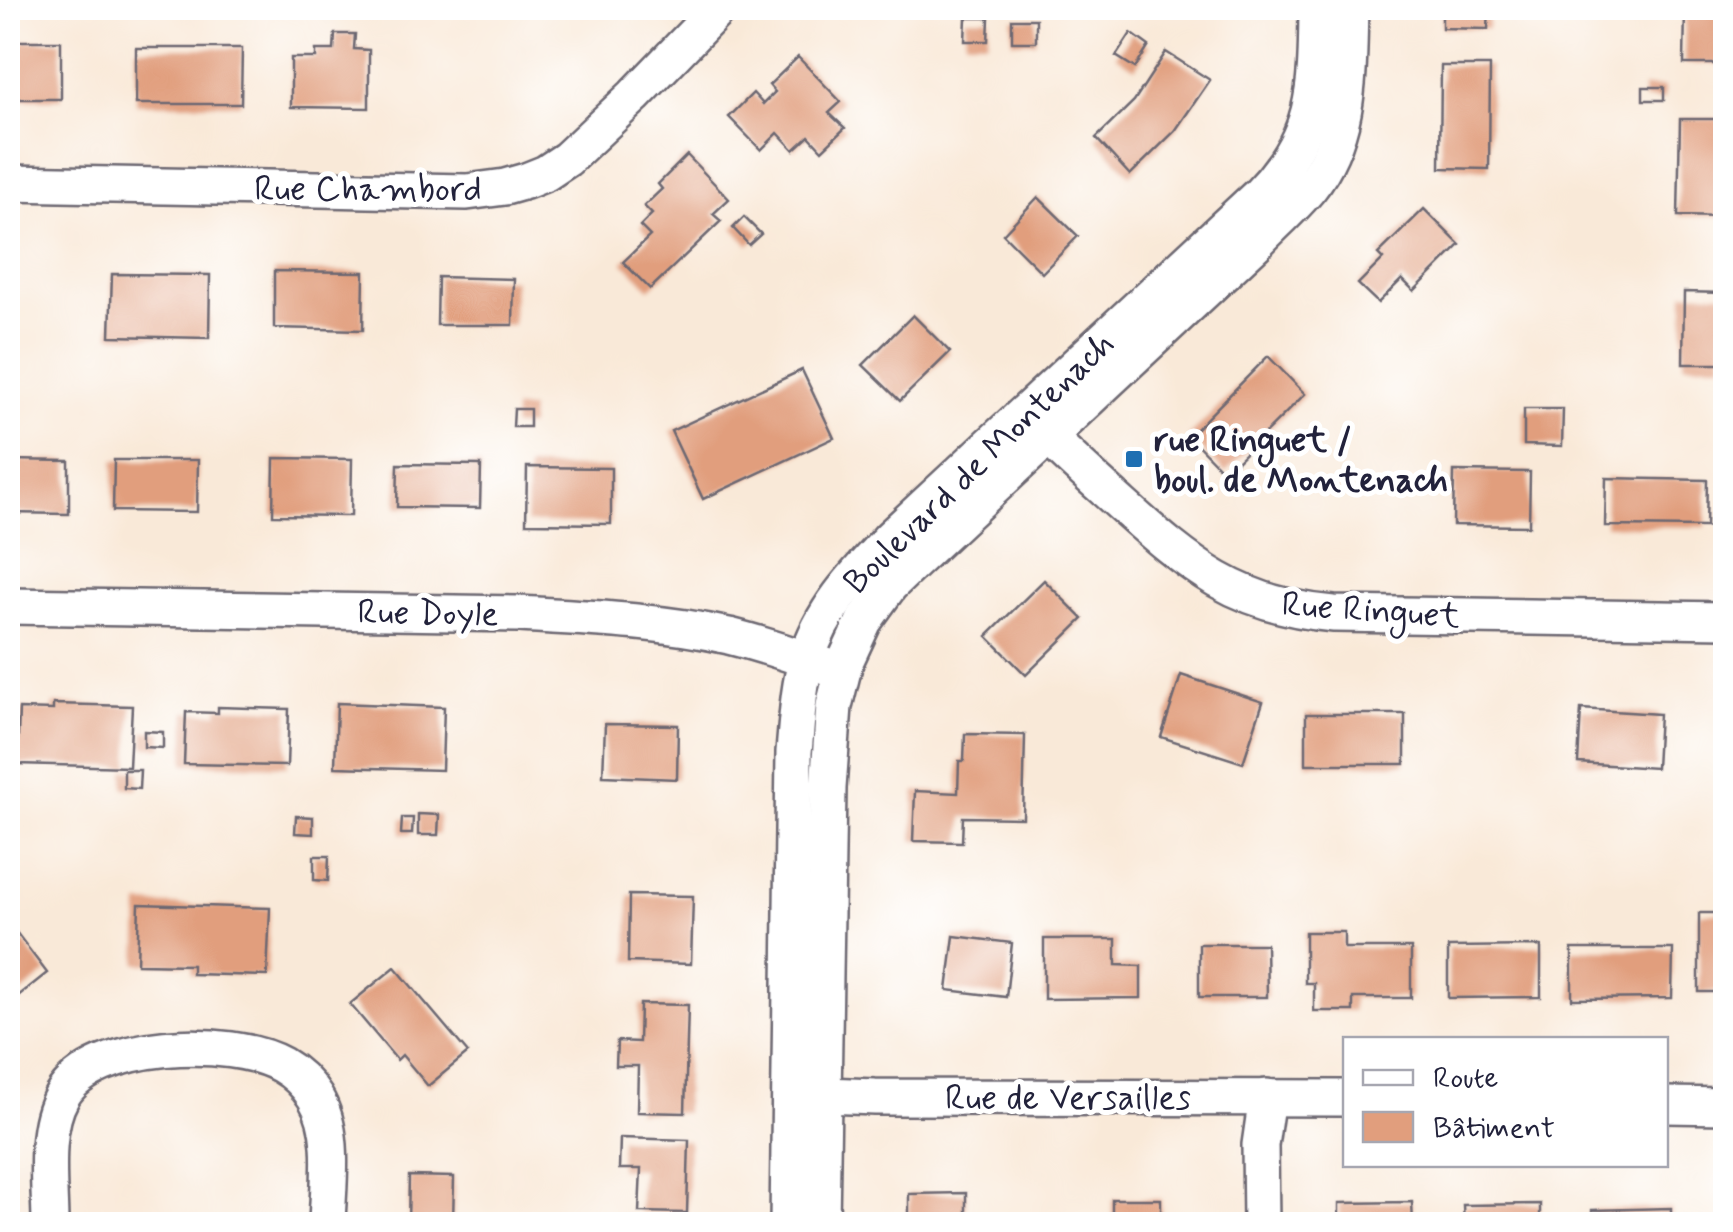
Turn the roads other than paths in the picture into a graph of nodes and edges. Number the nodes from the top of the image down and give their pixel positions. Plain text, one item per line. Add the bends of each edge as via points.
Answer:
1 (719, 8) edge
2 (1317, 8) edge
3 (1350, 8) edge
4 (8, 183) edge
5 (1036, 424) junction
6 (8, 606) edge
7 (1726, 620) edge
8 (806, 659) junction
9 (842, 672) junction
10 (806, 1094) junction
11 (1267, 1097) junction
12 (1343, 1098) edge
13 (1668, 1105) edge
14 (1726, 1106) edge
15 (50, 1224) edge
16 (327, 1224) edge
17 (788, 1224) edge
18 (821, 1224) edge
19 (1261, 1224) edge

1 - 4 street, Rue Chambord via 567,159 526,182 467,192
2 - 5 street, Boulevard de Montenach via 1312,104 1284,168
3 - 5 street, Boulevard de Montenach via 1344,120 1320,173 1256,242
5 - 7 street, Rue Ringuet via 1186,562 1246,595 1289,608
5 - 8 street, Boulevard de Montenach via 890,538 822,621
5 - 9 street, Boulevard de Montenach via 890,585
6 - 8 street, Rue Doyle via 556,616 730,636
8 - 9 street, Rue Doyle
8 - 10 street, Boulevard de Montenach via 794,752
9 - 10 street, Boulevard de Montenach via 834,706
10 - 11 street, Rue de Versailles
10 - 17 street, Boulevard de Montenach
10 - 18 street, Boulevard de Montenach
11 - 12 street, Rue de Versailles
11 - 19 street
13 - 14 street
15 - 16 street via 51,1124 67,1088 98,1064 182,1048 259,1056 306,1084 328,1132

